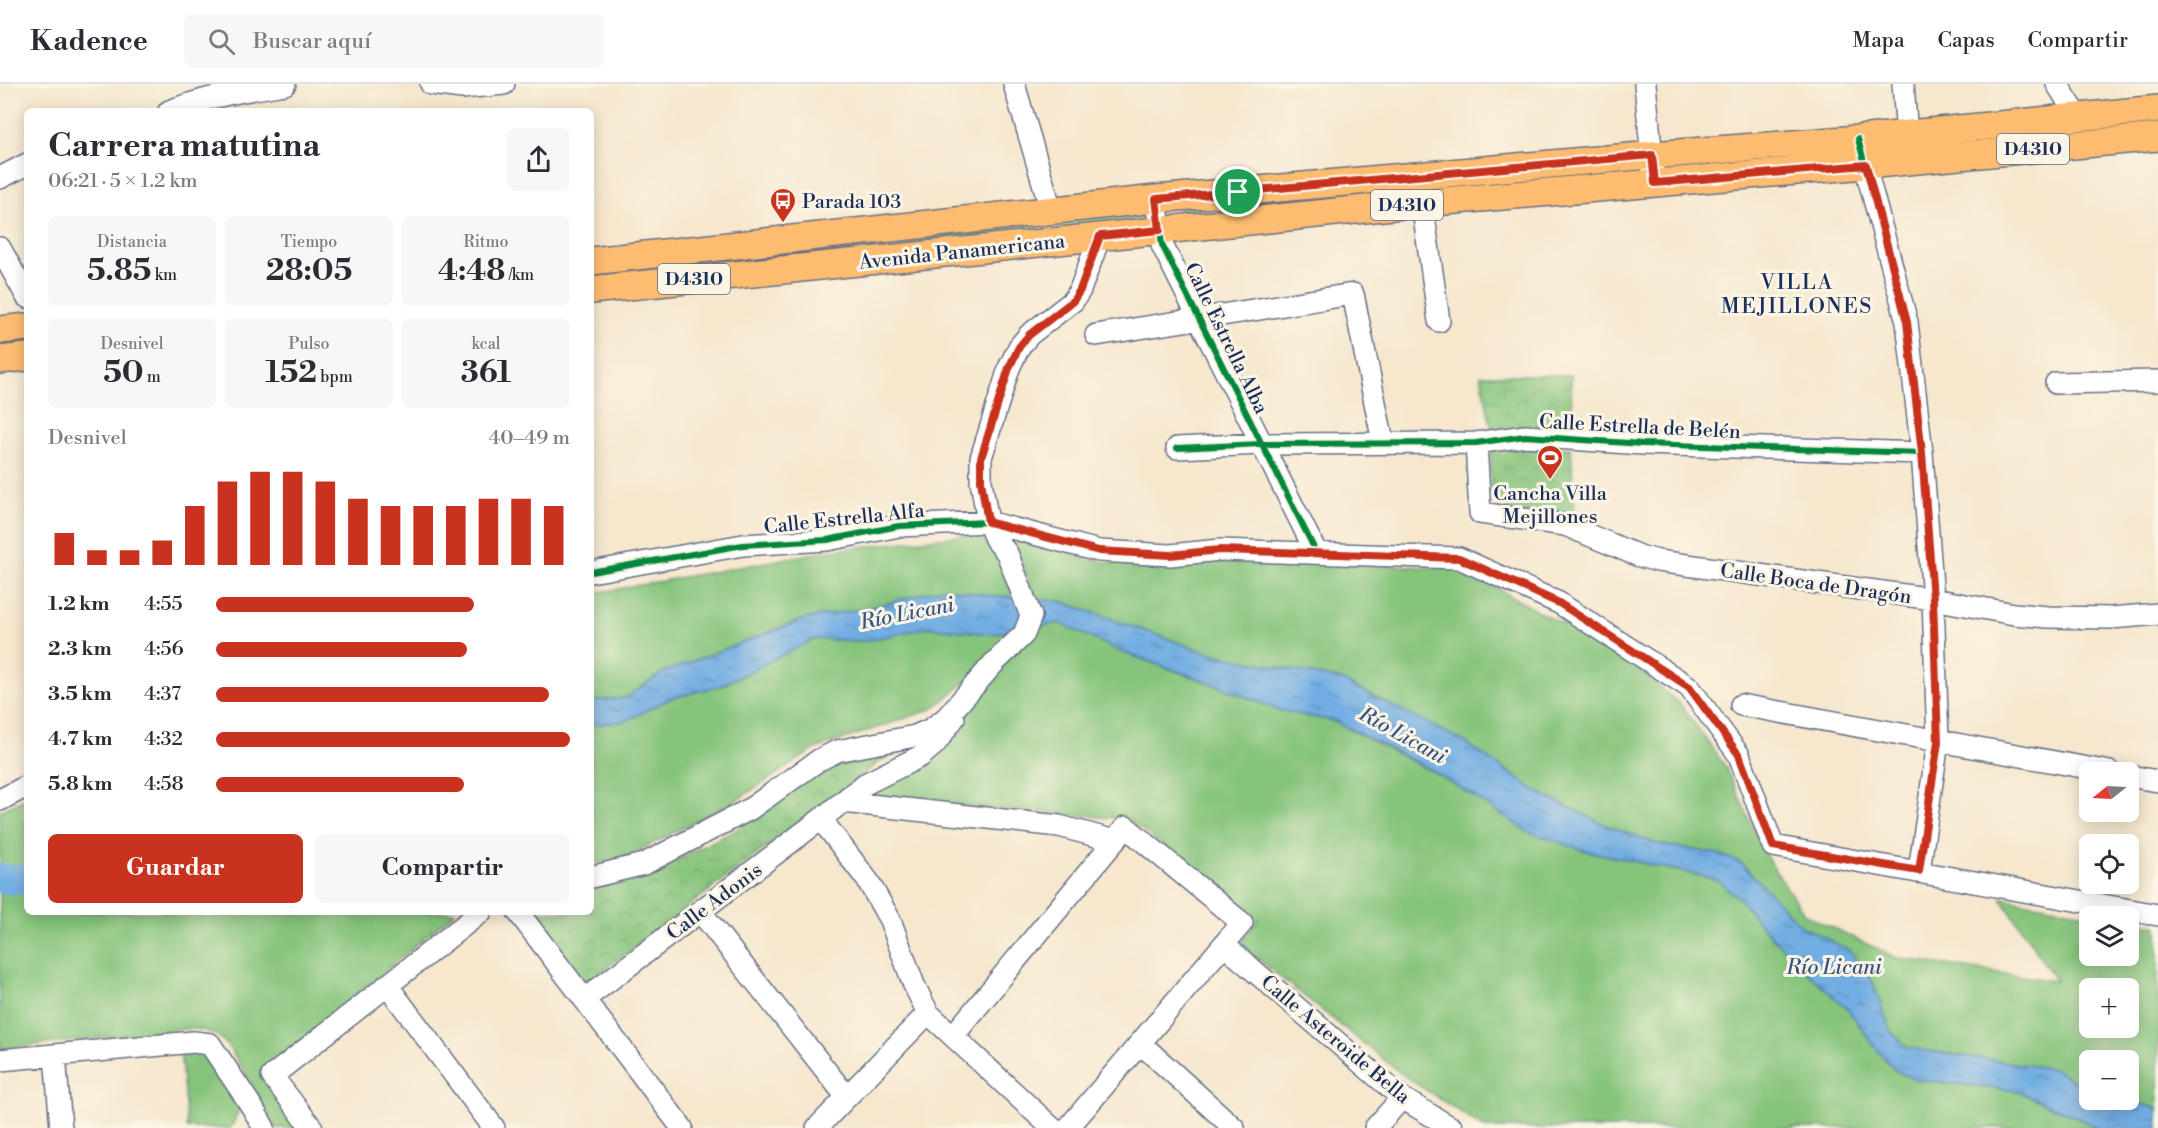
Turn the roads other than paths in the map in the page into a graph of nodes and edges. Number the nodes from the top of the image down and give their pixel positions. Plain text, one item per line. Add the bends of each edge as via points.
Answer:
1 (285, 84) edge
2 (431, 84) edge
3 (504, 84) edge
4 (1014, 84) edge
5 (1645, 84) edge
6 (1903, 84) edge
7 (2056, 84) edge
8 (252, 87) edge
9 (176, 108) edge
10 (2158, 109) edge
11 (2078, 117) junction
12 (1907, 134) junction
13 (2158, 137) edge
14 (1858, 139) junction
15 (1652, 155) junction
16 (1909, 161) junction
17 (1866, 165) junction
18 (24, 166) edge
19 (0, 178) edge
20 (1655, 183) junction
21 (1156, 199) junction
22 (1422, 203) junction
23 (1051, 210) junction
24 (1160, 230) junction
25 (1100, 236) junction
26 (0, 248) edge
27 (594, 261) edge
28 (594, 290) edge
29 (24, 292) edge
30 (1199, 318) junction
31 (1439, 321) dead end
32 (24, 327) edge
33 (0, 330) edge
34 (1096, 335) dead end
35 (24, 357) edge
36 (0, 360) edge
37 (2158, 381) edge
38 (2056, 383) dead end
39 (1383, 442) junction
40 (1476, 443) junction
41 (1261, 444) junction
42 (1177, 448) dead end
43 (1922, 453) junction
44 (988, 522) junction
45 (1316, 552) junction
46 (594, 571) edge
47 (1933, 599) junction
48 (2158, 614) edge
49 (967, 694) junction
50 (1741, 705) dead end
51 (1938, 742) junction
52 (2079, 767) edge
53 (2139, 778) edge
54 (2158, 781) edge
55 (24, 788) edge
56 (0, 800) edge
57 (843, 802) junction
58 (821, 819) junction
59 (1120, 834) junction
60 (1919, 871) junction
61 (594, 876) edge
62 (700, 911) junction
63 (477, 915) edge
64 (520, 915) edge
65 (2158, 915) edge
66 (1224, 945) junction
67 (387, 985) junction
68 (585, 999) junction
69 (928, 1013) junction
70 (953, 1036) junction
71 (1140, 1043) junction
72 (55, 1055) junction
73 (0, 1060) edge
74 (846, 1096) junction
75 (1402, 1098) junction
76 (252, 1107) junction
77 (61, 1128) edge
78 (244, 1128) edge
79 (264, 1128) edge
80 (312, 1128) edge
81 (494, 1128) edge
82 (682, 1128) edge
83 (818, 1128) edge
84 (1052, 1128) edge
85 (1068, 1128) edge
86 (1234, 1128) edge
87 (1375, 1128) edge
88 (1452, 1128) edge

1 - 8 street
2 - 3 street via 462,88
4 - 23 street
5 - 15 street
6 - 12 street
7 - 11 street
8 - 9 street
10 - 11 main road, Avenida Panamericana / D4310
11 - 12 main road, Avenida Panamericana / D4310
12 - 14 main road, Avenida Panamericana / D4310
12 - 16 street
13 - 16 main road, Avenida Panamericana / D4310
14 - 15 main road, Avenida Panamericana / D4310
14 - 17 street
15 - 20 street
15 - 21 main road, Avenida Panamericana / D4310
16 - 17 main road, Avenida Panamericana / D4310
17 - 20 main road, Avenida Panamericana / D4310
17 - 43 street via 1907,322
18 - 19 street
20 - 22 main road, Avenida Panamericana / D4310
21 - 23 main road, Avenida Panamericana / D4310
21 - 24 street, Calle Estrella Alba
22 - 24 main road, Avenida Panamericana / D4310
22 - 31 street
23 - 27 main road, Avenida Panamericana / D4310
24 - 25 main road, Avenida Panamericana / D4310
24 - 30 street, Calle Estrella Alba via 1162,244
25 - 28 main road, Avenida Panamericana / D4310
25 - 44 street via 1073,301 1029,335 1009,368 981,458
26 - 29 street
30 - 34 street
30 - 39 street via 1353,294
30 - 41 street, Calle Estrella Alba
32 - 33 main road
35 - 36 main road
37 - 38 street
39 - 40 street, Calle Estrella de Belén
39 - 41 street, Calle Estrella de Belén
40 - 43 street, Calle Estrella de Belén via 1525,436
40 - 47 street, Calle Boca de Dragón via 1480,513 1565,525 1658,561
41 - 42 street, Calle Estrella de Belén
41 - 45 street, Calle Estrella Alba
43 - 47 street
44 - 45 street, Calle Estrella Alfa via 1099,551 1170,555 1220,550
44 - 46 street, Calle Estrella Alfa via 899,526 827,540 743,545
44 - 49 street via 1006,553 1031,616 1024,634
45 - 60 street, Calle Estrella Alfa via 1459,558 1559,603 1689,687 1739,755 1773,846
47 - 48 street, Calle Boca de Dragón via 2048,617
47 - 51 street
49 - 57 street, Calle Adonis via 946,732 928,750 865,784
49 - 61 street via 932,729 837,751 750,809 644,864
50 - 51 street
51 - 52 street
51 - 60 street
53 - 54 street
55 - 56 street
57 - 58 street, Calle Adonis
57 - 59 street
58 - 62 street, Calle Adonis
58 - 69 street via 868,881 890,920
59 - 66 street via 1242,923
59 - 70 street
60 - 65 street
62 - 68 street, Calle Adonis
62 - 74 street
63 - 67 street
64 - 68 street
66 - 71 street
66 - 75 street, Calle Asteroide Bella
67 - 80 street via 272,1076
67 - 81 street
68 - 82 street
69 - 70 street
69 - 74 street
70 - 84 street
71 - 85 street
71 - 86 street
72 - 73 street
72 - 76 street via 194,1042 210,1044
72 - 77 street
74 - 83 street
75 - 87 street
75 - 88 street, Calle Asteroide Bella
76 - 78 street
76 - 79 street

